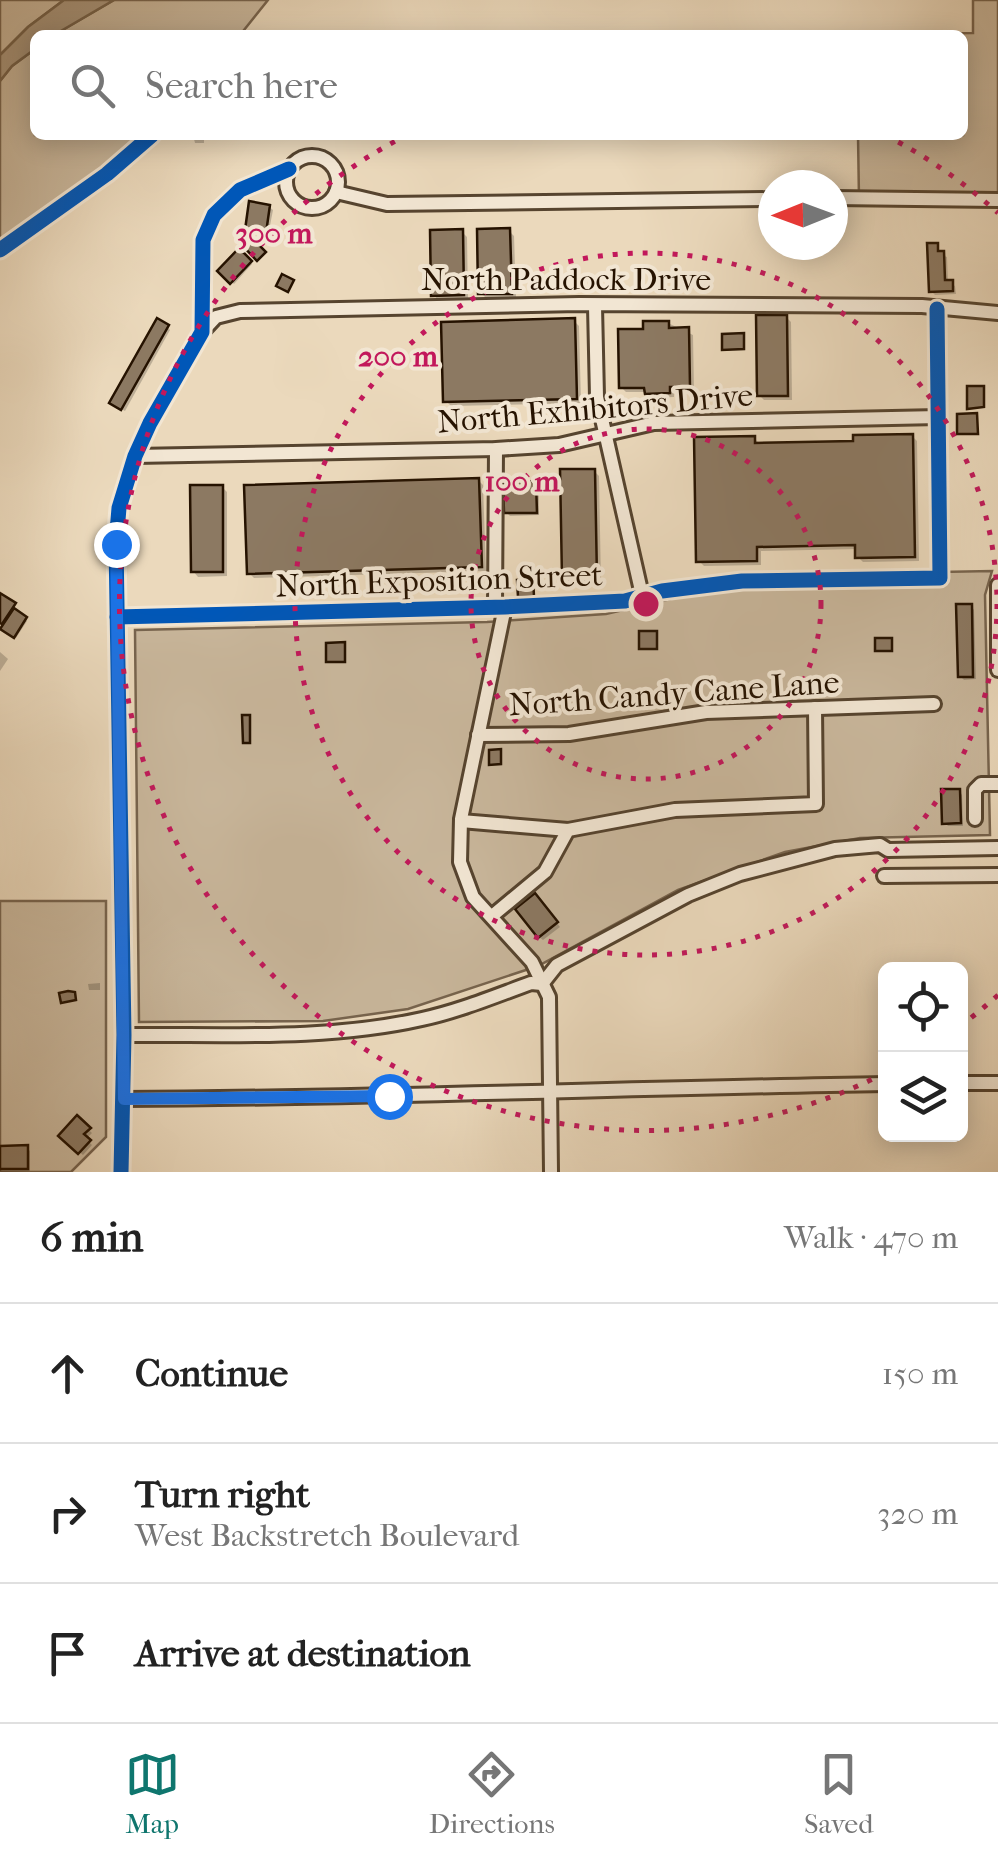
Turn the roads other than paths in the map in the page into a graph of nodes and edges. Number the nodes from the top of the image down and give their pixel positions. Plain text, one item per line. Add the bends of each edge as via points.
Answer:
1 (289, 168) junction
2 (336, 192) junction
3 (848, 198) edge
4 (758, 199) edge
5 (998, 200) edge
6 (596, 306) junction
7 (937, 309) junction
8 (998, 313) edge
9 (202, 332) junction
10 (939, 417) junction
11 (605, 436) junction
12 (496, 449) junction
13 (135, 456) junction
14 (998, 584) edge
15 (642, 595) junction
16 (500, 607) junction
17 (116, 617) junction
18 (998, 670) edge
19 (934, 704) dead end
20 (815, 708) junction
21 (478, 735) junction
22 (998, 784) edge
23 (975, 819) dead end
24 (461, 821) junction
25 (568, 830) junction
26 (998, 848) edge
27 (998, 875) edge
28 (884, 876) dead end
29 (492, 916) junction
30 (542, 984) junction
31 (124, 1034) junction
32 (968, 1083) edge
33 (998, 1083) edge
34 (878, 1084) edge
35 (551, 1090) junction
36 (124, 1099) junction
37 (121, 1172) edge
38 (551, 1172) edge

1 - 2 street via 302,157 319,156 333,166
1 - 2 street via 288,193 300,205 317,208
1 - 9 street via 240,190 214,215 204,240
2 - 4 street via 387,204
3 - 5 street
6 - 7 street, North Paddock Drive
6 - 9 street, North Paddock Drive via 240,312 216,316
6 - 11 street
7 - 8 street, North Paddock Drive
7 - 10 street
9 - 13 street
10 - 11 street, North Exhibitors Drive via 654,423
10 - 15 street, North Exposition Street via 940,578 742,581
11 - 12 street, North Exhibitors Drive
11 - 15 street
12 - 13 street, North Exhibitors Drive
12 - 16 street
13 - 17 street via 119,508
14 - 18 street
15 - 16 street, North Exposition Street
16 - 17 street, North Exposition Street
16 - 21 street
17 - 31 street
19 - 20 street, North Candy Cane Lane
20 - 21 street, North Candy Cane Lane via 706,712 569,734
20 - 25 street via 816,804 675,810
21 - 24 street
22 - 23 street via 975,790
24 - 25 street
24 - 29 street via 460,862 473,897
25 - 29 street via 544,872
26 - 30 street via 888,850 880,844 740,874 557,965
27 - 28 street
29 - 30 street
30 - 31 street via 374,1027
30 - 35 street via 549,997
31 - 36 street
32 - 33 street
34 - 35 street
35 - 36 street
35 - 38 street
36 - 37 street

